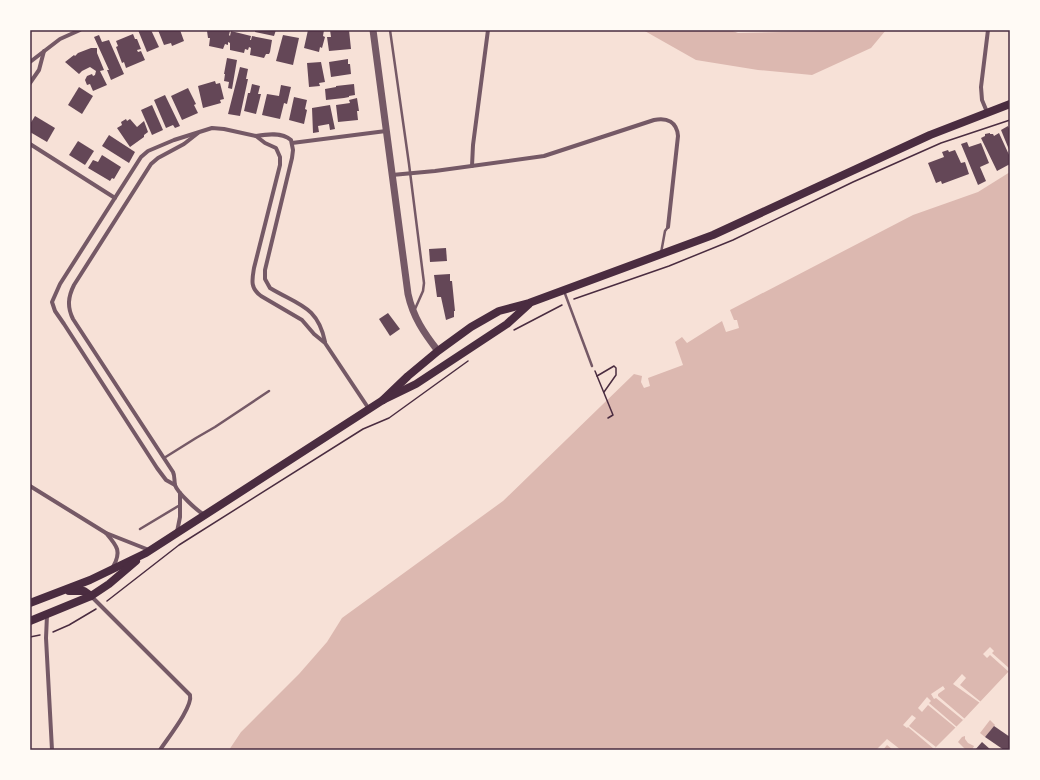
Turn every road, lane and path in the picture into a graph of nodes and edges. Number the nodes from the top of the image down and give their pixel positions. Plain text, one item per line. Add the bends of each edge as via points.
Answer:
1 (80, 30) edge
2 (373, 30) edge
3 (390, 30) edge
4 (488, 30) edge
5 (988, 30) edge
6 (44, 51) junction
7 (30, 62) edge
8 (30, 83) edge
9 (1010, 104) edge
10 (987, 112) junction
11 (386, 130) junction
12 (200, 132) junction
13 (256, 136) junction
14 (292, 143) junction
15 (30, 144) edge
16 (472, 166) junction
17 (410, 174) junction
18 (392, 175) junction
19 (115, 198) junction
20 (668, 227) joint
21 (660, 255) junction
22 (564, 290) junction
23 (529, 303) junction
24 (413, 313) junction
25 (325, 343) junction
26 (438, 351) junction
27 (446, 364) junction
28 (592, 366) joint
29 (597, 376) junction
30 (442, 381) dead end
31 (269, 391) dead end
32 (604, 392) junction
33 (383, 400) junction
34 (369, 409) junction
35 (608, 418) dead end
36 (164, 458) junction
37 (175, 485) junction
38 (30, 486) edge
39 (180, 493) junction
40 (180, 504) junction
41 (206, 515) junction
42 (140, 529) dead end
43 (106, 533) junction
44 (176, 534) junction
45 (148, 552) junction
46 (112, 570) junction
47 (63, 591) junction
48 (91, 596) junction
49 (30, 603) edge
50 (100, 606) junction
51 (47, 615) junction
52 (30, 621) edge
53 (46, 634) junction
54 (30, 637) edge
55 (52, 750) edge
56 (160, 750) edge

1 - 6 street via 60,39
2 - 11 street
3 - 17 lane
4 - 16 street
5 - 10 street via 981,87 982,100
6 - 7 street
6 - 8 street via 38,70
9 - 10 main road
10 - 21 main road via 930,135 713,235
11 - 14 street
11 - 18 street
12 - 13 street via 218,128
12 - 19 street via 143,154
12 - 36 street via 151,164 74,285 69,297 73,319
13 - 14 street via 274,134 289,138
13 - 25 street via 276,148 280,161 254,268 253,286 261,296 302,320
14 - 25 street via 292,158 264,276 270,288 312,313 322,330
15 - 19 street
16 - 17 street
16 - 20 street via 544,156 654,120 666,119 675,125 678,134
17 - 18 street
17 - 24 lane via 424,283 424,291
18 - 24 street via 407,288
19 - 37 street via 60,284 52,303 157,468 166,480
20 - 21 lane
21 - 22 main road
22 - 23 main road
22 - 28 lane
23 - 26 main road via 506,308 491,315
23 - 27 main road via 507,324
24 - 26 street via 421,329
25 - 34 street
26 - 27 main road
26 - 33 main road
27 - 33 main road via 416,384
28 - 29 path
29 - 32 path
29 - 32 path via 614,366 617,370
30 - 50 path via 389,418 363,429 179,545
31 - 36 lane
32 - 35 path via 613,415
33 - 34 main road
34 - 41 main road
36 - 37 street via 174,474
37 - 39 street
38 - 43 street
39 - 40 street
39 - 41 street
40 - 42 lane
40 - 44 street
41 - 44 main road
43 - 45 street
43 - 46 street via 118,548 117,561
44 - 45 main road
45 - 46 main road
45 - 48 main road
46 - 47 main road
47 - 48 main road via 79,590
47 - 49 main road
48 - 50 street
48 - 51 main road
50 - 53 path via 69,625
50 - 56 street via 190,696 187,709
51 - 52 main road
51 - 53 street
53 - 54 path
53 - 55 street

